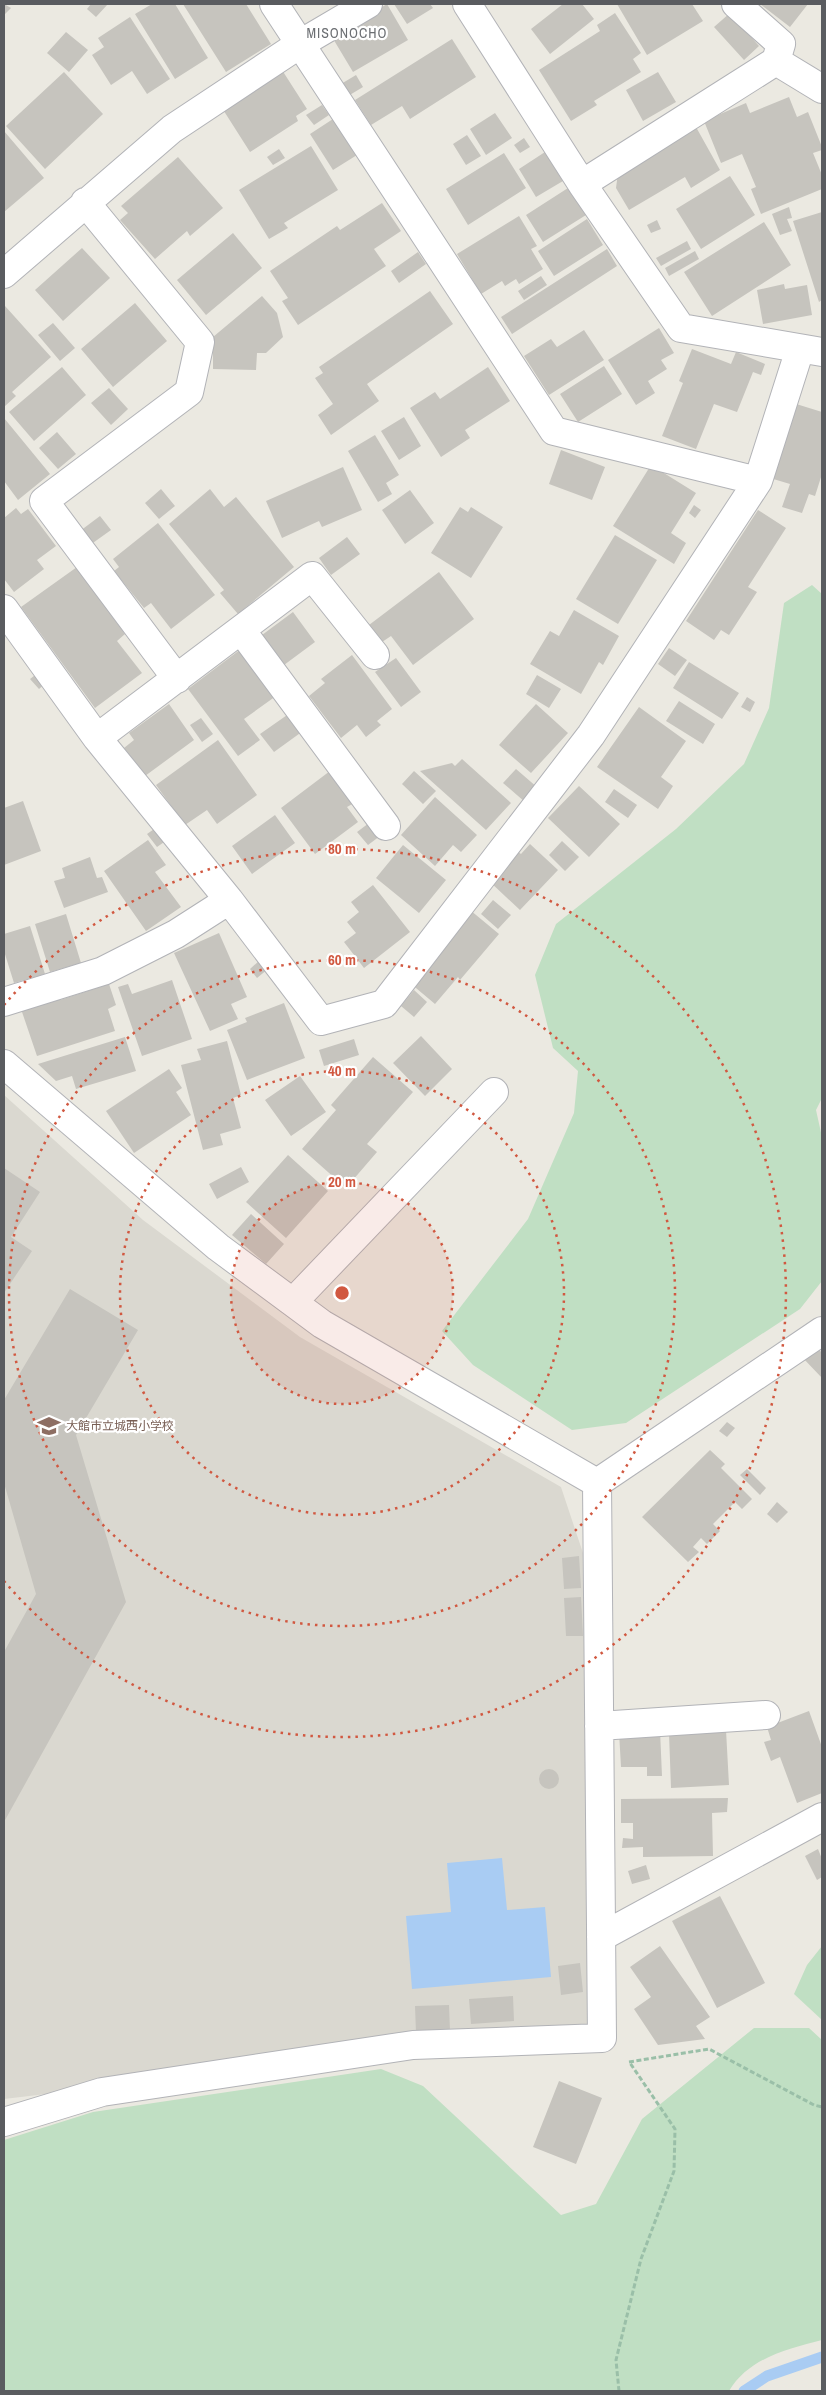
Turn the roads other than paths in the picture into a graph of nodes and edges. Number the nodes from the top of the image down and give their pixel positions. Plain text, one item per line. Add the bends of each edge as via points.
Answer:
1 (274, 4) edge
2 (368, 4) edge
3 (468, 4) edge
4 (736, 4) edge
5 (300, 44) junction
6 (776, 61) junction
7 (822, 89) edge
8 (582, 184) junction
9 (86, 202) junction
10 (4, 274) edge
11 (811, 351) edge
12 (758, 481) junction
13 (4, 609) edge
14 (241, 630) junction
15 (375, 655) dead end
16 (177, 680) junction
17 (97, 738) junction
18 (386, 826) dead end
19 (229, 900) junction
20 (4, 1002) edge
21 (4, 1064) edge
22 (494, 1092) dead end
23 (293, 1302) junction
24 (822, 1331) edge
25 (597, 1483) junction
26 (766, 1715) dead end
27 (599, 1726) junction
28 (822, 1817) edge
29 (601, 1937) junction
30 (4, 2122) edge

1 - 5 street
2 - 5 street
3 - 8 street
4 - 6 street via 781,44
5 - 9 street via 172,129
5 - 12 street via 554,431
6 - 7 street
6 - 8 street
8 - 11 street via 681,328
9 - 10 street
9 - 16 street via 200,342 189,392 44,501
11 - 12 street
12 - 19 street via 591,735 384,1004 321,1021
13 - 17 street
14 - 15 street via 312,576
14 - 16 street
14 - 18 street
16 - 17 street
17 - 19 street
19 - 20 street via 176,934 103,971
21 - 23 street via 218,1248
22 - 23 street
23 - 25 street via 322,1324
24 - 25 street
25 - 27 street
26 - 27 street
27 - 29 street
28 - 29 street
29 - 30 street via 602,2038 413,2045 102,2092

